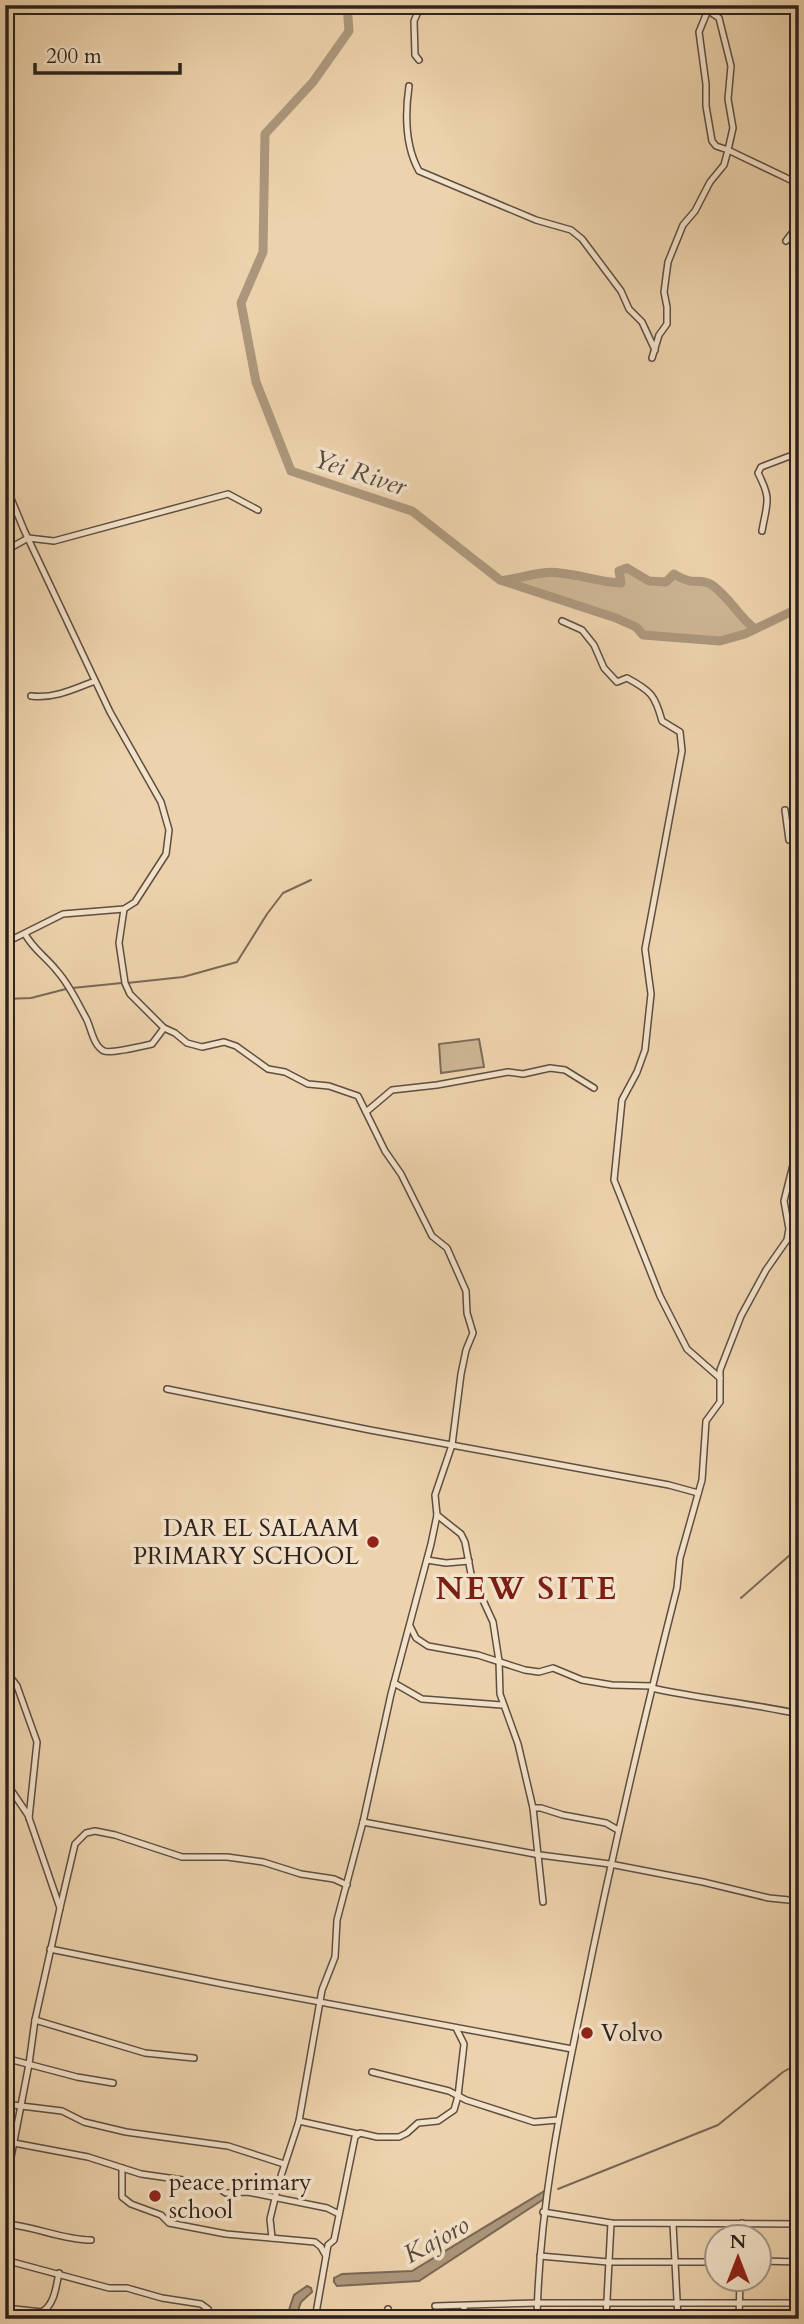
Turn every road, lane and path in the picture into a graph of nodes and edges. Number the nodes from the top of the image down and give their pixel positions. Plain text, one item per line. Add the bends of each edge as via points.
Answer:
1 (421, 5) edge
2 (713, 5) edge
3 (419, 60) dead end
4 (409, 86) dead end
5 (727, 150) junction
6 (799, 184) edge
7 (799, 228) edge
8 (786, 241) dead end
9 (655, 349) junction
10 (652, 358) dead end
11 (799, 455) edge
12 (5, 484) edge
13 (258, 510) dead end
14 (762, 531) dead end
15 (28, 538) junction
16 (5, 551) edge
17 (562, 621) dead end
18 (95, 681) junction
19 (31, 696) dead end
20 (785, 810) dead end
21 (799, 840) edge
22 (124, 909) junction
23 (25, 933) junction
24 (5, 943) edge
25 (164, 1028) junction
26 (594, 1088) dead end
27 (366, 1112) junction
28 (799, 1142) edge
29 (720, 1378) junction
30 (167, 1389) dead end
31 (452, 1445) junction
32 (698, 1493) junction
33 (437, 1515) junction
34 (427, 1560) junction
35 (469, 1561) junction
36 (410, 1626) junction
37 (499, 1661) junction
38 (5, 1670) edge
39 (394, 1683) junction
40 (652, 1687) junction
41 (502, 1704) junction
42 (799, 1714) edge
43 (5, 1781) edge
44 (533, 1808) junction
45 (29, 1818) junction
46 (363, 1822) junction
47 (618, 1830) junction
48 (540, 1855) junction
49 (610, 1864) junction
50 (347, 1885) junction
51 (799, 1901) edge
52 (544, 1902) dead end
53 (60, 1908) junction
54 (50, 1949) junction
55 (321, 2003) junction
56 (35, 2020) junction
57 (456, 2028) junction
58 (572, 2049) junction
59 (5, 2058) edge
60 (194, 2058) dead end
61 (29, 2064) junction
62 (372, 2072) dead end
63 (113, 2083) dead end
64 (458, 2096) junction
65 (5, 2104) edge
66 (21, 2106) junction
67 (558, 2120) junction
68 (299, 2121) junction
69 (358, 2134) junction
70 (14, 2143) junction
71 (8, 2160) edge
72 (284, 2164) junction
73 (122, 2168) junction
74 (5, 2188) edge
75 (276, 2199) junction
76 (543, 2212) junction
77 (339, 2214) junction
78 (611, 2223) junction
79 (5, 2224) edge
80 (673, 2224) junction
81 (702, 2224) edge
82 (772, 2224) edge
83 (799, 2224) edge
84 (272, 2238) junction
85 (91, 2239) dead end
86 (327, 2256) junction
87 (540, 2256) junction
88 (5, 2260) edge
89 (772, 2261) edge
90 (608, 2262) junction
91 (675, 2262) junction
92 (702, 2262) edge
93 (799, 2262) edge
94 (59, 2273) junction
95 (739, 2292) edge
96 (739, 2302) junction
97 (537, 2303) junction
98 (677, 2303) junction
99 (799, 2303) edge
100 (606, 2304) junction
101 (435, 2306) dead end
102 (464, 2306) junction
103 (5, 2308) edge
104 (208, 2309) dead end
105 (388, 2309) dead end
106 (42, 2312) junction
107 (58, 2319) edge
108 (315, 2319) edge
109 (388, 2319) edge
110 (464, 2319) edge
111 (537, 2319) edge
112 (606, 2319) edge
113 (678, 2319) edge
114 (738, 2319) edge

1 - 3 street via 414,21
2 - 5 street via 731,66 728,99 733,128
2 - 5 street via 698,39 712,141
4 - 9 street via 406,108 411,157 419,171 571,230 621,291
5 - 6 street
5 - 9 street via 724,165 683,225 668,262 664,292 667,324
7 - 8 street
9 - 10 street
11 - 14 street via 761,467 758,473 769,501
12 - 15 street
13 - 15 street via 228,494 54,541
15 - 16 street
15 - 18 street
17 - 29 street via 582,630 617,682 626,678 656,699 662,721 680,732 682,751 645,949 651,994 645,1050 622,1100 614,1180 660,1296 687,1349
18 - 19 street via 57,695
18 - 22 street via 161,802 169,830 163,860 135,902
20 - 21 street via 789,841
22 - 23 street via 63,914
22 - 25 street via 119,943 125,983
23 - 24 street
23 - 25 street via 67,984 103,1051 152,1044
25 - 27 street via 202,1047 224,1042 236,1046 268,1069 358,1096
26 - 27 street via 565,1070 508,1072 392,1090
27 - 31 street via 432,1236 447,1248 466,1291 473,1333 461,1374
28 - 29 street via 784,1201 787,1241 741,1316
29 - 32 street via 720,1402 706,1421
30 - 31 street
31 - 32 street
31 - 33 street via 435,1495
32 - 40 street
33 - 34 street
33 - 35 street via 461,1534
34 - 35 street
34 - 36 street
35 - 37 street via 493,1622
36 - 37 street via 416,1638 428,1646
36 - 39 street
37 - 40 street via 535,1672 552,1668 582,1680
37 - 41 street
38 - 45 street via 18,1686 37,1742
39 - 41 street via 422,1699
39 - 46 street
40 - 42 street
40 - 47 street
41 - 44 street
43 - 45 street
44 - 47 street via 606,1823
44 - 48 street
45 - 53 street
46 - 48 street
46 - 50 street
47 - 49 street
48 - 49 street
48 - 52 street
49 - 51 street
49 - 58 street
50 - 53 street via 263,1862 182,1857 95,1831 75,1844
50 - 55 street via 337,1920 335,1958
53 - 54 street
54 - 55 street
54 - 56 street
55 - 57 street
55 - 68 street
56 - 60 street via 145,2053
56 - 61 street
57 - 58 street
57 - 64 street via 464,2044
58 - 67 street
59 - 61 street
61 - 63 street
61 - 66 street
62 - 64 street
64 - 67 street via 534,2122
64 - 69 street via 450,2114 418,2123 403,2135
65 - 66 street
66 - 70 street
66 - 72 street via 62,2111 84,2122 127,2132 228,2146
67 - 76 street
68 - 69 street
68 - 72 street
69 - 77 street
70 - 71 street
70 - 73 street
71 - 74 street
72 - 75 street
73 - 75 street via 226,2193 248,2192
73 - 84 street via 122,2197 169,2223
75 - 77 street
75 - 84 street via 270,2219
76 - 78 street
76 - 87 street
77 - 86 street
78 - 80 street
78 - 90 street
79 - 85 street
80 - 81 street
80 - 91 street
82 - 83 street
84 - 86 street via 315,2242
86 - 108 street
87 - 90 street
87 - 97 street
88 - 94 street
89 - 93 street
90 - 91 street
90 - 100 street
91 - 92 street
91 - 98 street
94 - 104 street
94 - 106 street via 52,2299
95 - 96 street
96 - 98 street
96 - 99 street
96 - 114 street
97 - 100 street
97 - 102 street
97 - 111 street
98 - 100 street
98 - 113 street
100 - 112 street
101 - 102 street
102 - 110 street
103 - 106 street
105 - 109 street
106 - 107 street

